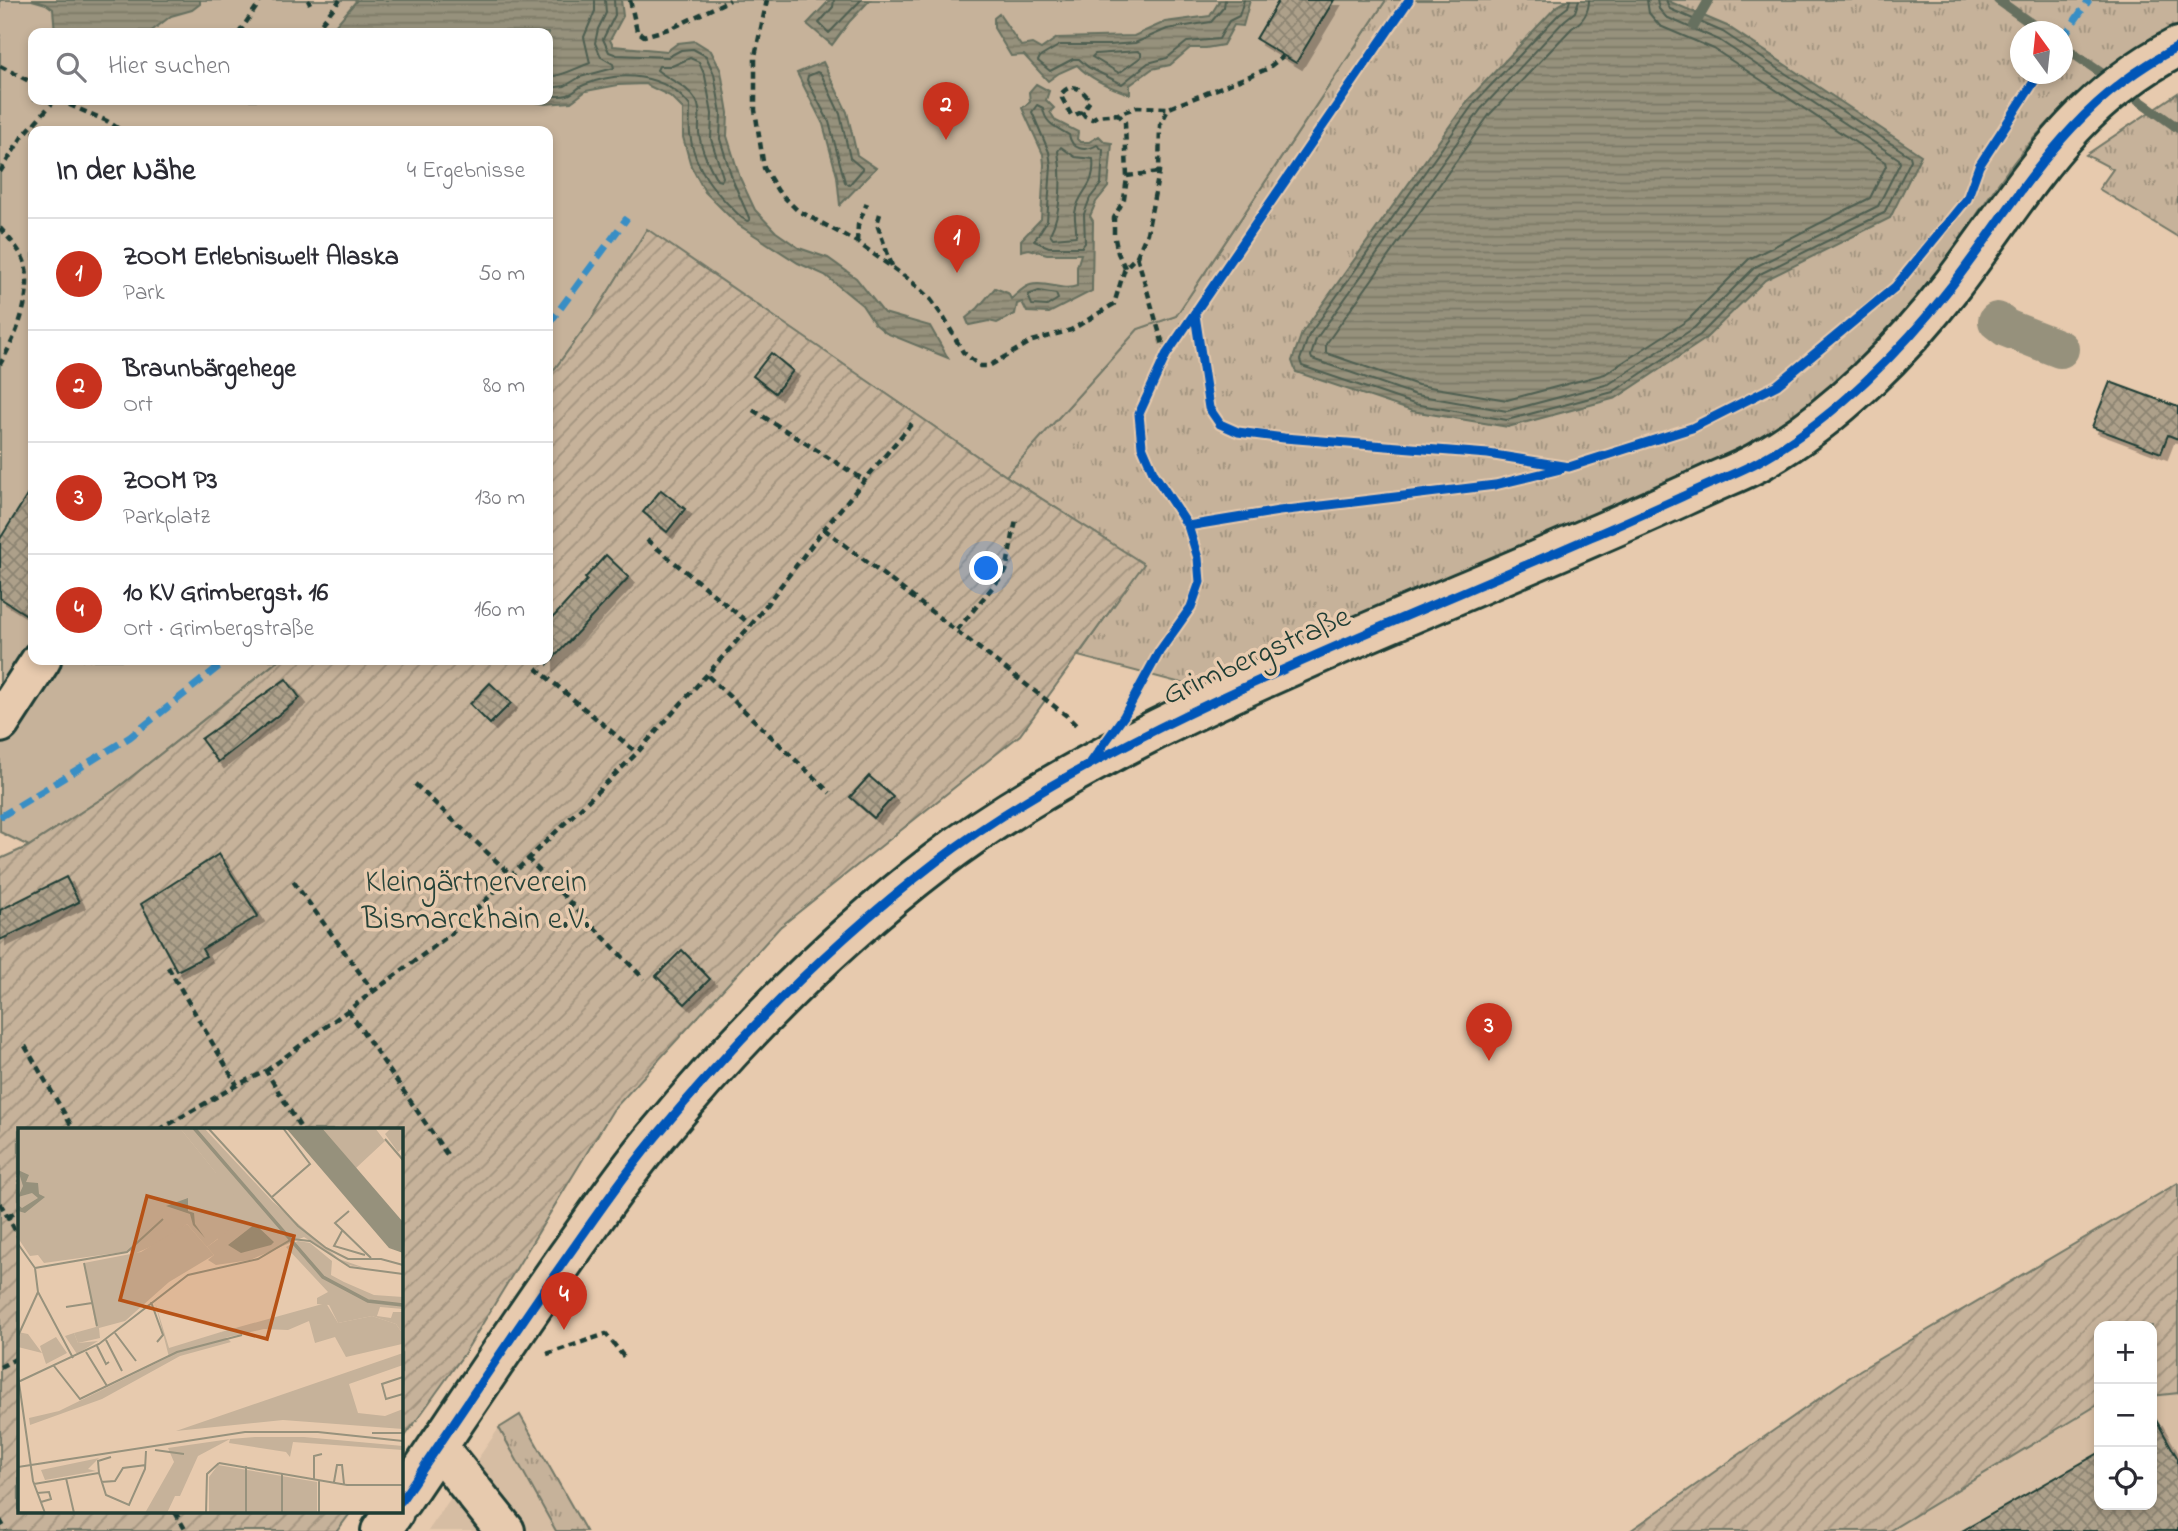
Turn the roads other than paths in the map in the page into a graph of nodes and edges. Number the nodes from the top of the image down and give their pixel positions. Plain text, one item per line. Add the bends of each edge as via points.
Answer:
1 (2178, 47) edge
2 (38, 665) edge
3 (0, 723) edge
4 (438, 1447) junction
5 (402, 1501) edge
6 (393, 1514) edge
7 (381, 1531) edge
8 (505, 1531) edge

1 - 4 street, Grimbergstraße via 2115,86 2061,137 1950,288 1885,365 1825,416 1763,459 1236,691 1089,765 1013,809 938,861 848,936 745,1033 655,1137 486,1372
2 - 3 street
4 - 5 street, Grimbergstraße
4 - 8 street
6 - 7 street

